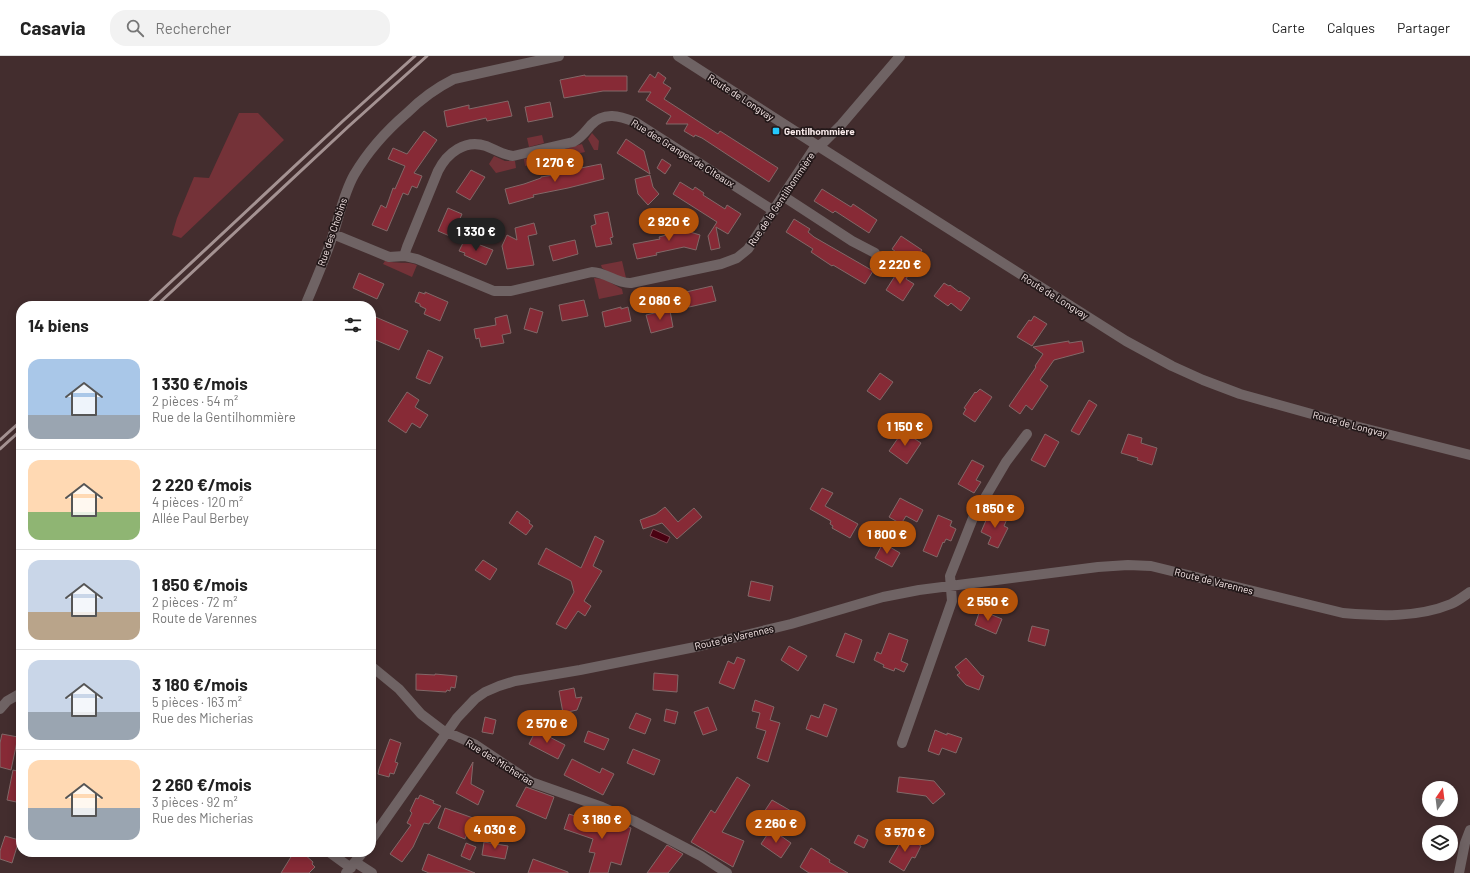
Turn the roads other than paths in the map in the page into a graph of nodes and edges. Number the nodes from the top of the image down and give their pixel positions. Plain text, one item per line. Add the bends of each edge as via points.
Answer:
1 (554, 56) edge
2 (678, 56) edge
3 (900, 56) edge
4 (818, 146) junction
5 (784, 196) junction
6 (774, 211) junction
7 (333, 234) junction
8 (875, 253) dead end
9 (404, 256) junction
10 (307, 301) edge
11 (1027, 434) dead end
12 (1470, 455) edge
13 (952, 585) junction
14 (1470, 592) edge
15 (376, 670) edge
16 (16, 696) edge
17 (0, 709) edge
18 (447, 732) junction
19 (902, 743) dead end
20 (1470, 830) edge
21 (376, 833) edge
22 (336, 857) edge
23 (359, 857) edge
24 (350, 868) edge
25 (372, 873) edge
26 (727, 873) edge
27 (1458, 873) edge

1 - 7 street, Rue des Chobins via 537,62 461,77 441,85 428,95 398,120 363,160 344,197
2 - 4 street, Route de Longvay
3 - 4 street, Rue de la Gentilhommière via 840,125
4 - 5 street, Rue de la Gentilhommière
4 - 12 street, Route de Longvay via 1126,341 1172,366 1240,394
5 - 6 street, Rue de la Gentilhommière
5 - 8 street via 852,241
6 - 9 street, Rue de la Gentilhommière via 748,250 738,258 721,264 625,284 592,272 511,291 494,291
6 - 9 street, Rue des Granges de Citeaux via 635,122 618,116 605,116 598,119 573,142 513,156 479,144 456,149 444,160 438,171
7 - 9 street, Rue de la Gentilhommière via 389,257
7 - 10 street, Rue des Chobins
11 - 13 street via 1006,462 973,518 950,576
13 - 14 street, Route de Varennes via 1098,567 1151,566 1343,613 1376,616 1428,612 1453,603
13 - 18 street, Route de Varennes via 883,597 791,624 700,646 515,681 485,692 475,699
13 - 19 street via 952,601
15 - 18 street, Rue des Micherias via 399,689 421,714
16 - 17 street
18 - 21 street, Route de Varennes
18 - 26 street, Rue des Micherias via 474,744 531,782 634,821
20 - 27 street
22 - 24 street
23 - 24 street
24 - 25 street

